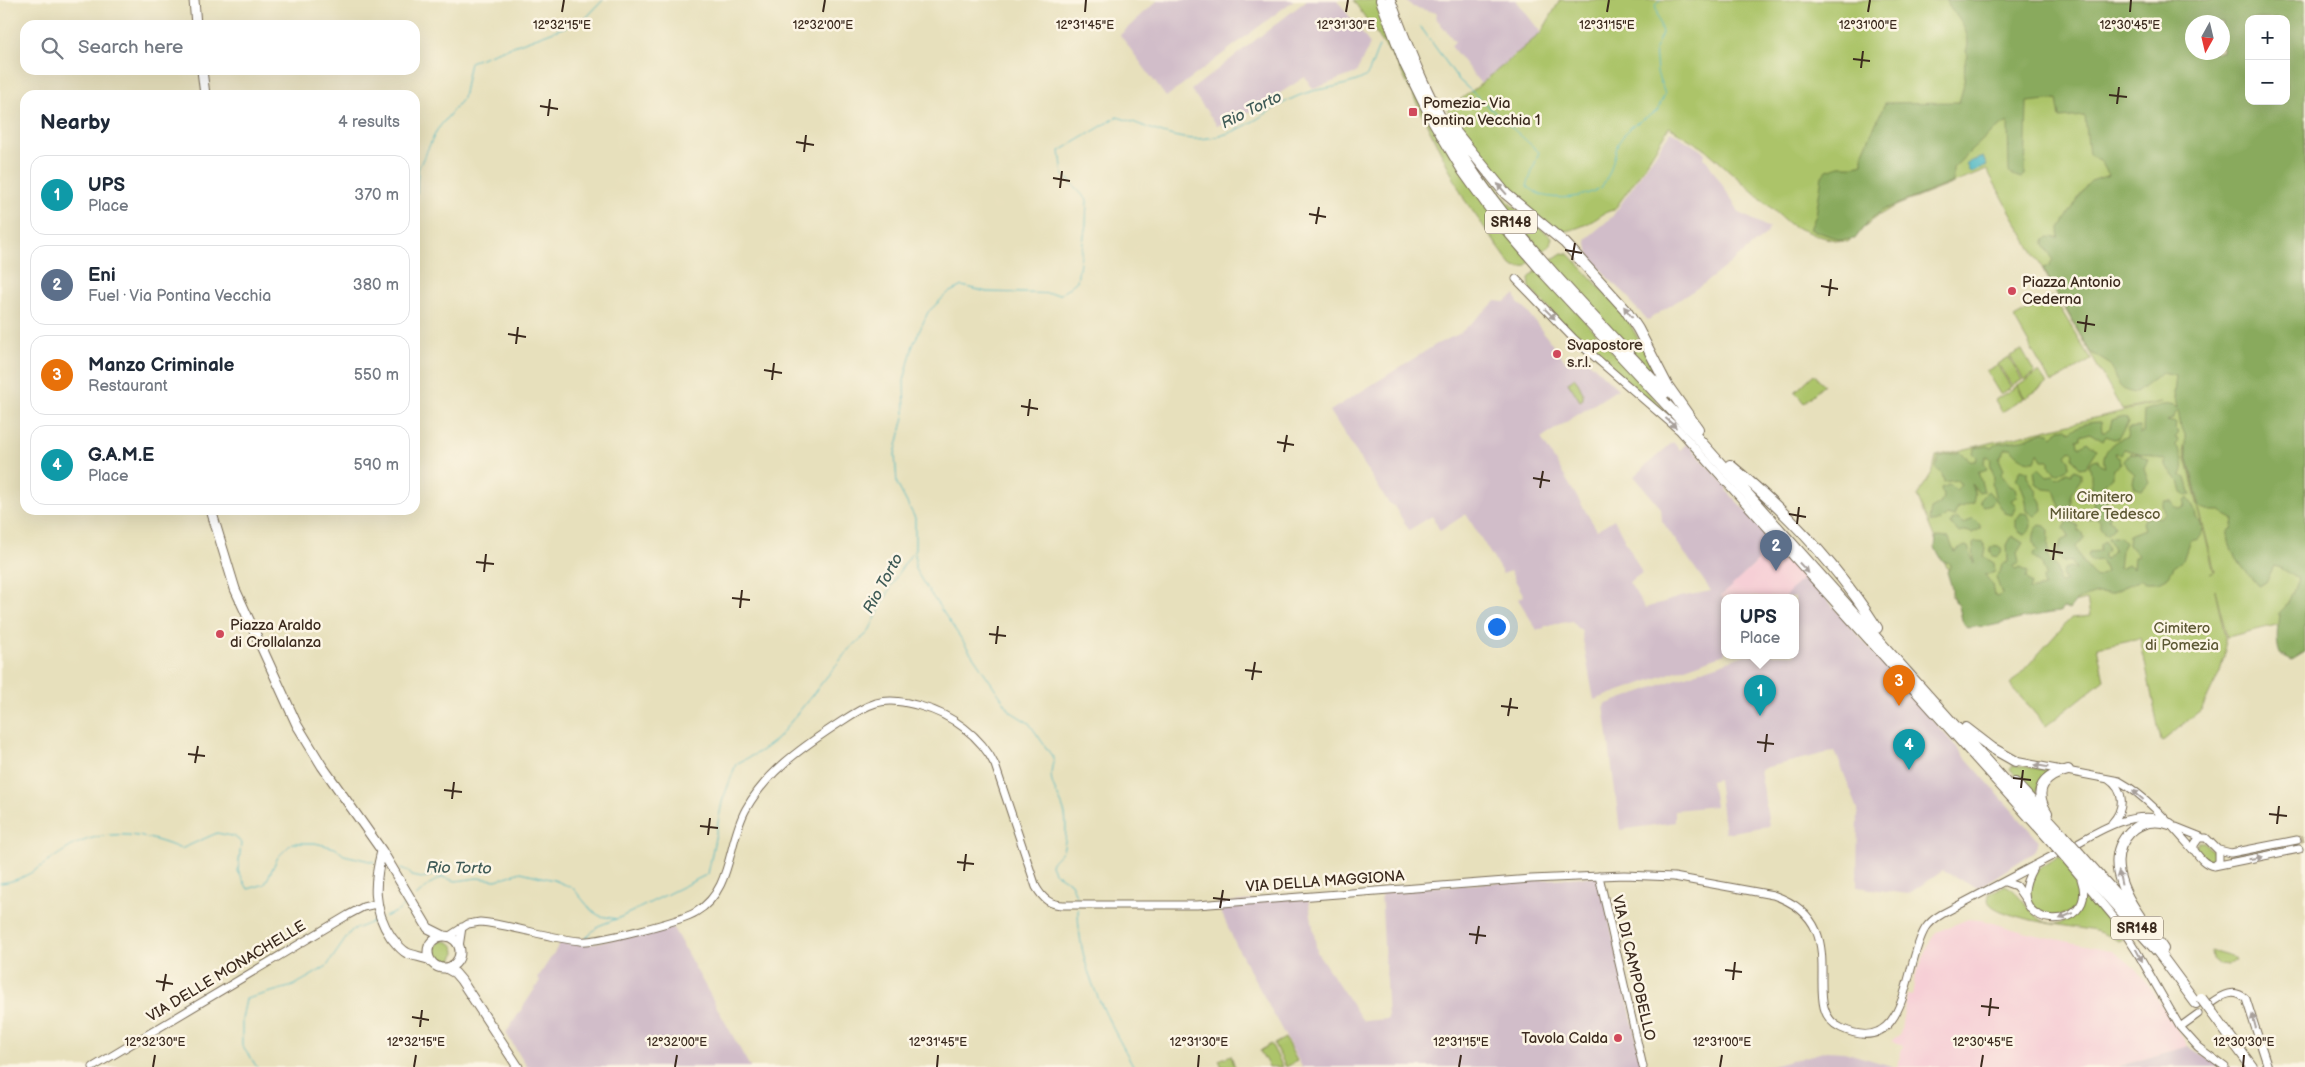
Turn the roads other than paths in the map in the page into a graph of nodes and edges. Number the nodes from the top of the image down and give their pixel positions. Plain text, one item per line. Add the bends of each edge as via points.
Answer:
1 (194, 0) edge
2 (1381, 0) edge
3 (1390, 0) edge
4 (196, 20) edge
5 (1396, 27) junction
6 (1401, 41) junction
7 (203, 75) edge
8 (204, 90) edge
9 (1433, 104) junction
10 (1472, 178) junction
11 (1545, 268) junction
12 (1516, 279) dead end
13 (1698, 429) junction
14 (212, 515) edge
15 (1966, 728) junction
16 (2016, 761) joint
17 (2068, 770) junction
18 (2101, 776) junction
19 (2004, 780) junction
20 (2033, 822) junction
21 (2170, 824) junction
22 (2109, 826) junction
23 (2057, 837) junction
24 (2201, 837) junction
25 (2297, 840) tunnel mouth
26 (2078, 842) dead end
27 (2299, 849) tunnel mouth
28 (2193, 850) junction
29 (2219, 850) junction
30 (382, 851) junction
31 (2056, 854) dead end
32 (2073, 857) junction
33 (2034, 866) junction
34 (2214, 866) junction
35 (1599, 876) junction
36 (2080, 876) junction
37 (2005, 882) junction
38 (2026, 899) junction
39 (376, 904) junction
40 (462, 927) junction
41 (428, 928) junction
42 (446, 937) junction
43 (429, 946) junction
44 (459, 946) junction
45 (2163, 949) junction
46 (415, 955) junction
47 (430, 960) junction
48 (458, 960) junction
49 (446, 968) junction
50 (461, 980) junction
51 (2204, 1008) junction
52 (2180, 1027) junction
53 (93, 1067) edge
54 (518, 1067) edge
55 (1643, 1067) edge
56 (2225, 1067) edge
57 (2243, 1067) edge
58 (2252, 1067) edge
59 (2268, 1067) edge

1 - 4 main road
2 - 5 highway
3 - 5 highway
5 - 6 highway
6 - 9 highway
6 - 10 highway via 1431,117
7 - 8 main road
9 - 10 highway
13 -> 9 highway via 1667,385 1625,308 1565,243 1506,194
10 - 11 highway, SR148
11 - 13 highway, SR148
11 - 19 highway, SR148
12 -> 20 street via 1574,339 1682,434
13 - 15 highway, SR148
14 - 30 main road via 235,590 292,715 319,762
15 - 16 highway
15 - 23 highway, SR148
17 -> 16 street
17 - 18 street
17 - 23 highway via 2047,778 2041,789 2043,806
21 -> 18 street via 2128,786
18 - 22 street via 2115,784 2121,798 2119,814
19 - 20 highway
19 - 23 highway, SR148
20 - 23 street
21 - 22 street via 2158,818 2141,817
21 - 24 street
21 - 28 street
45 -> 21 highway via 2126,895 2118,868 2123,843 2133,829 2148,822
22 - 26 street
23 - 32 highway, SR148, bridge
24 - 28 street via 2196,840
24 - 29 street
25 - 29 street via 2231,853
34 -> 27 street
28 - 34 street via 2206,864
29 - 34 street via 2219,861
30 - 39 main road via 376,877
30 - 41 main road
31 - 33 street, VIA DELLA MAGGIONA
32 - 36 street
32 - 45 highway, SR148
32 - 51 highway, SR148
33 - 37 street, VIA DELLA MAGGIONA
33 - 38 street via 2026,883
35 - 37 street, VIA DELLA MAGGIONA via 1674,877 1767,893 1791,903 1806,916 1819,935 1825,1013 1834,1025 1866,1035 1884,1028 1899,1007 1908,987 1920,939 1930,923
35 - 40 street, VIA DELLA MAGGIONA via 1202,905 1055,904 1044,898 1036,887 995,765 985,747 966,729 940,713 915,704 890,701 876,703 857,712 796,752 772,775 743,815 716,894 703,908 689,916 583,942 482,922
35 - 55 street, VIA DI CAMPOBELLO
36 -> 38 street via 2083,887 2081,902 2067,917 2054,920 2041,916 2034,912
36 -> 52 street via 2133,945
37 - 38 street via 2016,886
39 - 46 main road via 386,927 401,948
39 - 53 street, VIA DELLE MONACHELLE via 348,915
40 - 42 street, VIA DELLA MAGGIONA
40 - 44 street
41 - 42 main road
41 - 43 main road
42 - 43 main road via 437,938
42 - 44 main road
43 - 46 main road
43 - 47 main road
44 - 48 main road
45 - 51 highway, SR148
46 - 47 main road
47 - 49 main road via 438,968
48 - 49 main road
48 - 50 main road
49 - 50 main road
50 - 54 main road
51 - 52 street
51 - 57 highway
51 - 58 highway, SR148
59 -> 51 street via 2245,998 2232,993 2223,995
52 - 56 street via 2198,1047

